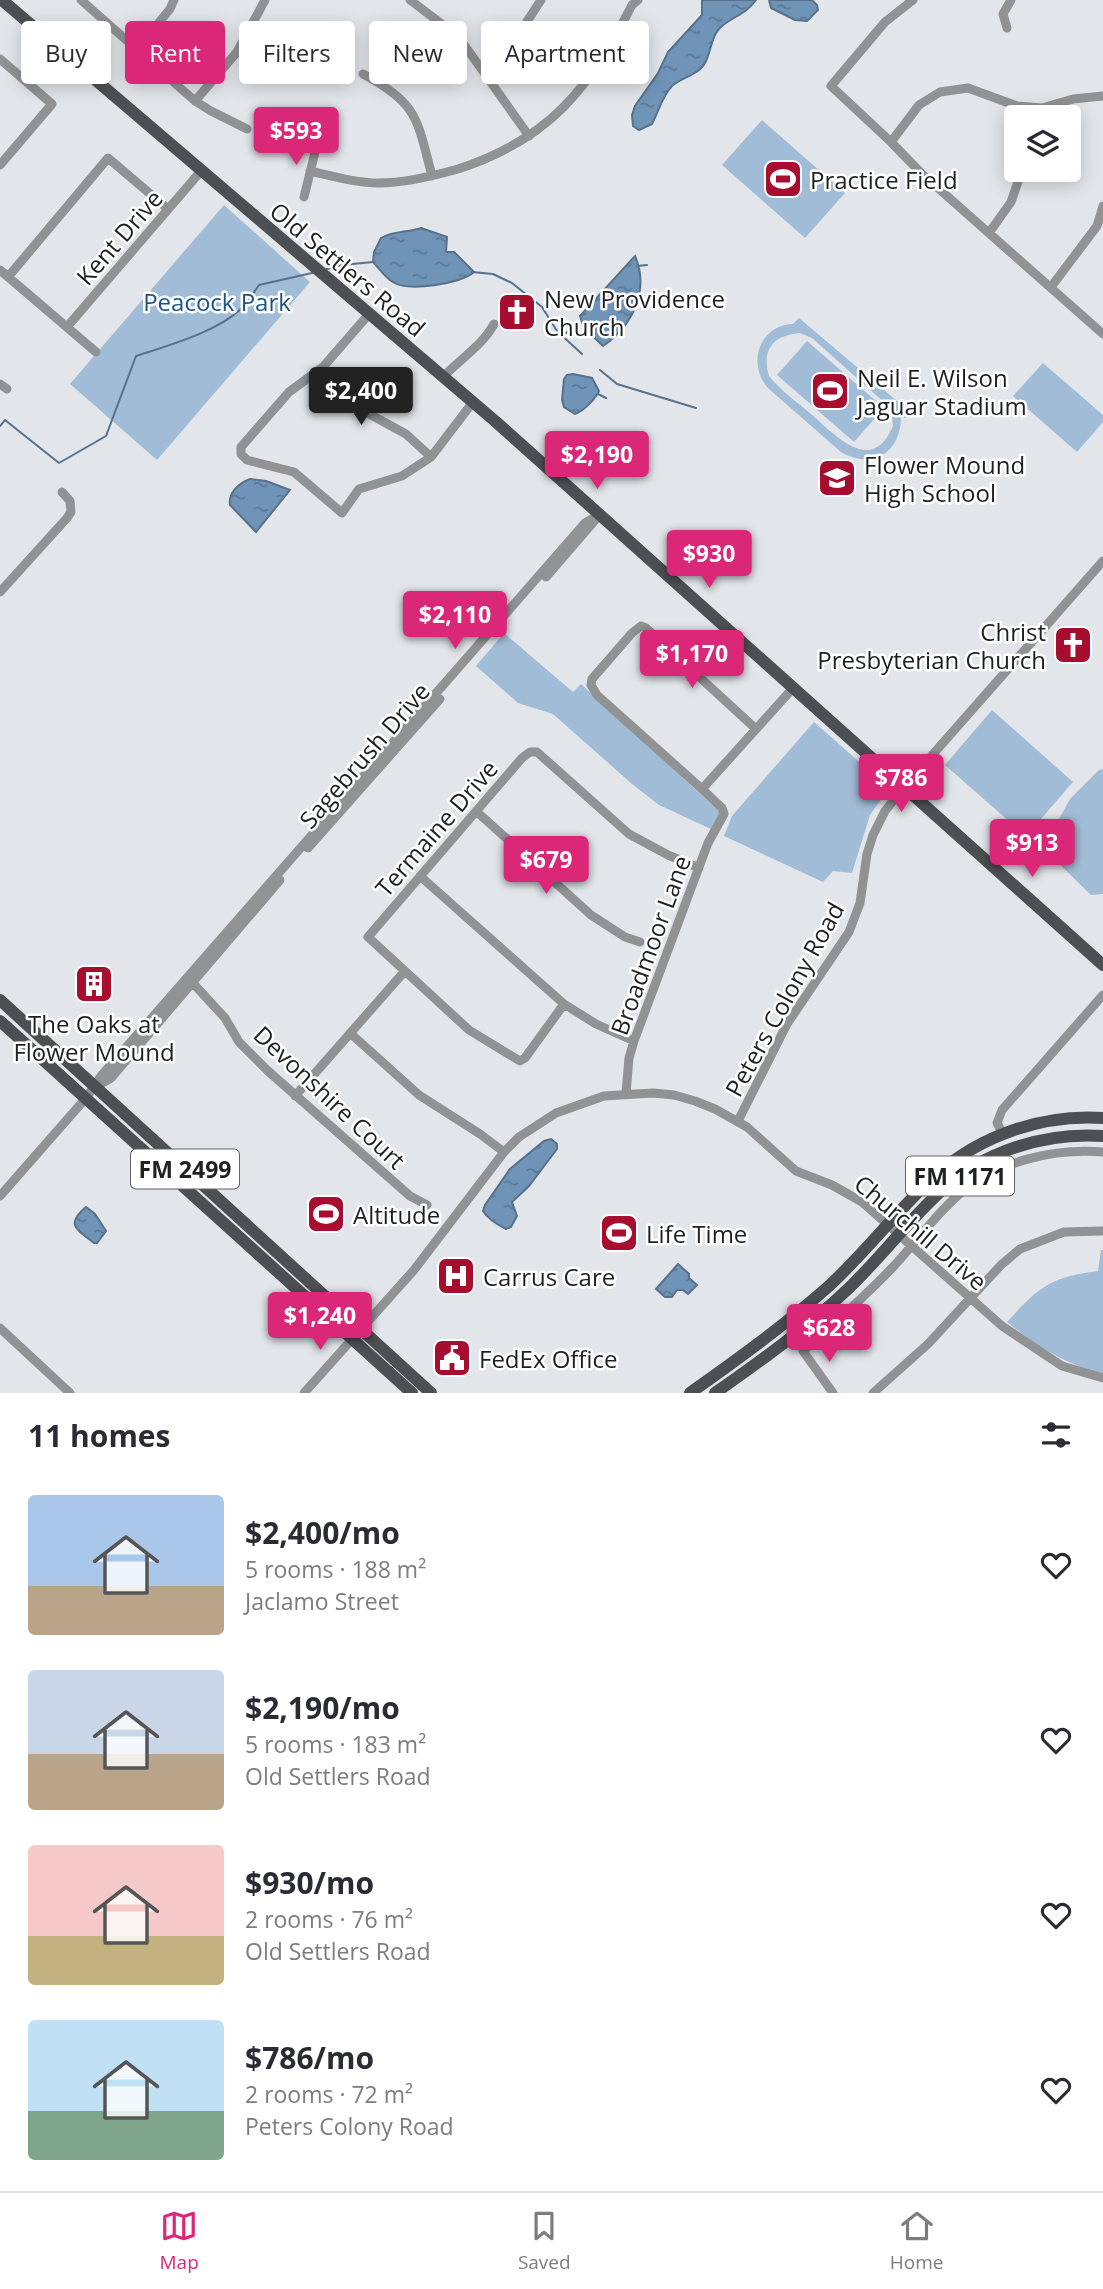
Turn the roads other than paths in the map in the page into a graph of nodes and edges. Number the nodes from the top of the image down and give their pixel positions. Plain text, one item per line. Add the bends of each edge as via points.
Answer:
1 (2, 0) edge
2 (80, 0) edge
3 (174, 0) edge
4 (265, 0) edge
5 (411, 0) edge
6 (541, 0) edge
7 (913, 0) edge
8 (1011, 0) edge
9 (637, 1) edge
10 (160, 21) edge
11 (527, 21) edge
12 (1007, 28) dead end
13 (125, 39) edge
14 (0, 59) edge
15 (481, 68) edge
16 (363, 74) dead end
17 (176, 84) edge
18 (492, 84) edge
19 (1103, 96) edge
20 (195, 101) junction
21 (247, 129) dead end
22 (529, 136) junction
23 (891, 142) junction
24 (317, 144) dead end
25 (0, 165) edge
26 (201, 171) junction
27 (310, 171) junction
28 (432, 176) junction
29 (1018, 182) edge
30 (304, 197) dead end
31 (1103, 206) edge
32 (168, 209) junction
33 (989, 233) junction
34 (4, 274) edge
35 (1051, 287) junction
36 (369, 314) junction
37 (494, 324) dead end
38 (67, 327) junction
39 (1103, 334) edge
40 (96, 352) dead end
41 (323, 367) junction
42 (443, 377) junction
43 (473, 402) junction
44 (431, 457) junction
45 (62, 492) dead end
46 (599, 515) junction
47 (1103, 561) edge
48 (0, 592) edge
49 (794, 687) junction
50 (756, 729) junction
51 (905, 786) junction
52 (702, 789) junction
53 (476, 811) junction
54 (699, 868) junction
55 (420, 876) junction
56 (640, 942) dead end
57 (1103, 965) edge
58 (404, 972) junction
59 (190, 980) junction
60 (1103, 995) edge
61 (0, 1000) edge
62 (564, 1004) junction
63 (160, 1009) junction
64 (0, 1021) edge
65 (351, 1033) junction
66 (148, 1035) junction
67 (634, 1041) junction
68 (91, 1092) junction
69 (626, 1093) junction
70 (295, 1096) junction
71 (1103, 1118) edge
72 (738, 1121) junction
73 (1003, 1134) junction
74 (1103, 1136) edge
75 (504, 1152) junction
76 (1103, 1152) edge
77 (0, 1196) edge
78 (427, 1205) dead end
79 (889, 1226) junction
80 (1102, 1231) edge
81 (900, 1236) junction
82 (912, 1246) junction
83 (971, 1298) junction
84 (0, 1328) edge
85 (356, 1334) junction
86 (1103, 1378) edge
87 (70, 1393) edge
88 (304, 1393) edge
89 (412, 1393) edge
90 (430, 1393) edge
91 (690, 1393) edge
92 (715, 1393) edge
93 (833, 1393) edge
94 (873, 1393) edge

1 - 26 main road, Old Settlers Road
2 - 13 street
3 - 10 street
4 - 20 street via 237,52
5 - 15 street via 455,34
6 - 11 street
7 - 23 street via 885,22 831,86
8 - 12 street via 1003,14
9 - 22 street via 589,80 554,118
14 - 25 street via 52,104
16 - 28 street via 407,105 418,125
17 - 20 street
18 - 22 street
19 - 23 street via 1042,108 1017,106 968,88 940,92 919,105
20 - 21 street
22 - 28 street via 479,162
23 - 33 street
24 - 27 street
26 - 32 street, Kent Drive
26 - 36 main road, Old Settlers Road
27 - 28 street via 381,184
27 - 30 street
29 - 33 street via 1011,202
31 - 35 street via 1097,226
32 - 34 street via 107,158
32 - 38 street, Kent Drive
33 - 35 street
34 - 38 street
35 - 39 street
36 - 41 street
36 - 42 main road, Old Settlers Road
37 - 42 street via 481,344
38 - 40 street
41 - 44 street via 364,409 406,434
41 - 44 street via 289,392 241,447 247,460 294,472 342,513 359,489 402,476
42 - 43 main road, Old Settlers Road
43 - 44 street
43 - 46 main road, Old Settlers Road
45 - 48 street via 71,501 67,519
46 - 49 main road, Old Settlers Road
46 - 59 street, Sagebrush Drive via 584,523
47 - 51 street, Peters Colony Road
49 - 50 street
49 - 51 main road, Old Settlers Road
50 - 52 street
50 - 52 street via 646,628 641,626 632,633 591,685
51 - 57 main road, Old Settlers Road
51 - 72 street, Peters Colony Road via 873,835 860,903 849,932 787,1024
52 - 54 street, Broadmoor Lane via 724,814
53 - 54 street, Termaine Drive via 522,758 537,752 629,834
53 - 55 street, Termaine Drive
53 - 56 street via 591,915
54 - 67 street, Broadmoor Lane
55 - 58 street, Termaine Drive via 368,937
55 - 62 street
58 - 62 street via 468,1030 520,1061
58 - 65 street
59 - 63 street, Sagebrush Drive
59 - 66 street, Sagebrush Drive
59 - 70 street, Devonshire Court via 248,1052
60 - 73 street via 1002,1110 997,1123
61 - 68 main road, FM 2499
62 - 67 street
63 - 66 street via 146,1030
63 - 68 street, Sagebrush Drive
64 - 68 main road, FM 2499
65 - 70 street
65 - 75 street via 419,1095
66 - 68 street, Sagebrush Drive via 111,1078
67 - 69 street, Broadmoor Lane
68 - 77 street, Sagebrush Drive
68 - 85 main road, FM 2499
69 - 72 street, Churchill Drive via 674,1095
69 - 75 street, Churchill Drive via 556,1113
70 - 78 street, Devonshire Court via 410,1196
71 - 73 main road, FM 1171 via 1038,1123
72 - 79 street, Churchill Drive via 796,1171 862,1202
73 - 79 main road, FM 1171 via 949,1165
74 - 81 main road, FM 1171 via 1045,1139 988,1159 939,1192
75 - 85 street, Churchill Drive via 414,1270
76 - 82 street via 1049,1155 996,1170 961,1193
79 - 81 street, Churchill Drive
79 - 91 main road, FM 1171 via 802,1310
80 - 83 street via 1063,1232 1020,1249
81 - 82 street, Churchill Drive
81 - 92 main road, FM 1171 via 818,1316
82 - 83 street, Churchill Drive
82 - 93 street via 803,1351
83 - 86 street, Churchill Drive via 1002,1326 1062,1366
83 - 94 street
84 - 87 street
85 - 88 street, Churchill Drive
85 - 89 main road, FM 2499
85 - 90 main road, FM 2499

